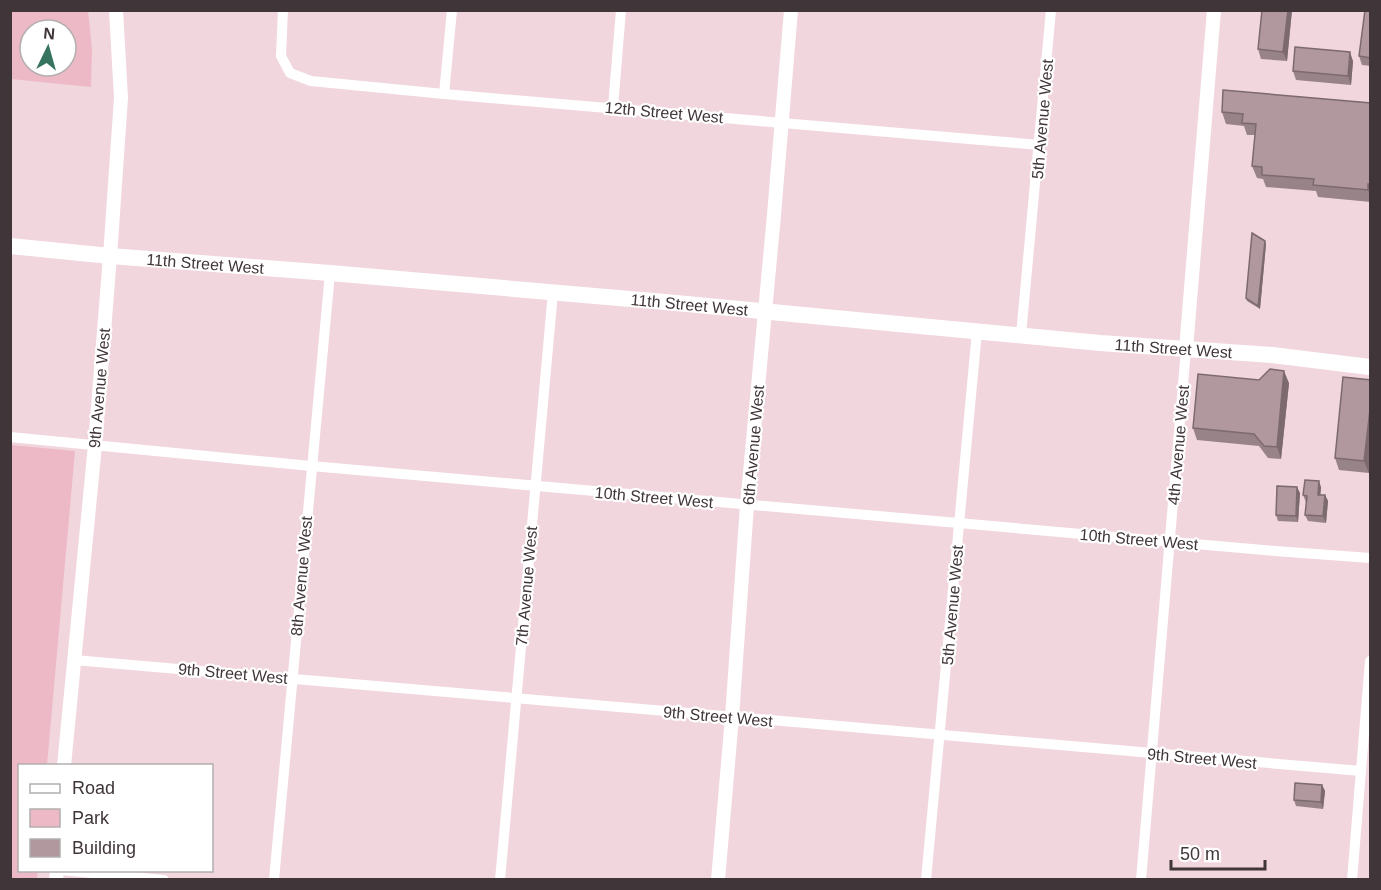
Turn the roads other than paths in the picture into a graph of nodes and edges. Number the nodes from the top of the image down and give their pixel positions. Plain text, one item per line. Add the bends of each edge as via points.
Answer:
1 (116, 10) edge
2 (283, 10) edge
3 (452, 10) edge
4 (621, 10) edge
5 (791, 10) edge
6 (1052, 10) edge
7 (1214, 10) edge
8 (444, 94) junction
9 (612, 107) junction
10 (782, 122) junction
11 (1040, 145) junction
12 (10, 246) edge
13 (110, 256) junction
14 (330, 273) junction
15 (553, 292) junction
16 (765, 312) junction
17 (977, 332) junction
18 (1021, 335) junction
19 (1186, 349) junction
20 (1371, 367) edge
21 (10, 437) edge
22 (94, 445) junction
23 (311, 466) junction
24 (536, 486) junction
25 (747, 505) junction
26 (959, 524) junction
27 (1169, 542) junction
28 (1371, 558) edge
29 (75, 660) junction
30 (1371, 662) edge
31 (292, 678) junction
32 (516, 698) junction
33 (732, 717) junction
34 (940, 735) junction
35 (1151, 753) junction
36 (64, 764) edge
37 (1361, 771) junction
38 (82, 872) edge
39 (164, 879) edge
40 (274, 879) edge
41 (500, 879) edge
42 (718, 879) edge
43 (926, 879) edge
44 (1141, 879) edge
45 (1352, 879) edge

1 - 13 street, 9th Avenue West via 121,98
2 - 8 street, 12th Street West via 281,57 290,73 311,81
3 - 8 street
4 - 9 street
5 - 10 street, 6th Avenue West
6 - 11 street, 5th Avenue West
7 - 19 street, 4th Avenue West
8 - 9 street, 12th Street West
9 - 10 street, 12th Street West
10 - 11 street, 12th Street West
10 - 16 street, 6th Avenue West
11 - 18 street, 5th Avenue West
12 - 13 main road, 11th Street West
13 - 14 main road, 11th Street West
13 - 22 street, 9th Avenue West
14 - 15 main road, 11th Street West
14 - 23 street, 8th Avenue West
15 - 16 main road, 11th Street West
15 - 24 street, 7th Avenue West
16 - 17 main road, 11th Street West
16 - 25 street, 6th Avenue West
17 - 18 main road, 11th Street West
17 - 26 street, 5th Avenue West
18 - 19 main road, 11th Street West
19 - 20 main road, 11th Street West
19 - 27 street, 4th Avenue West
21 - 22 street, 10th Street West
22 - 23 street, 10th Street West
22 - 29 street, 9th Avenue West
23 - 24 street, 10th Street West
23 - 31 street, 8th Avenue West
24 - 25 street, 10th Street West
24 - 32 street, 7th Avenue West
25 - 26 street, 10th Street West
25 - 33 street, 6th Avenue West
26 - 27 street, 10th Street West
26 - 34 street, 5th Avenue West
27 - 28 street, 10th Street West
27 - 35 street, 4th Avenue West
29 - 31 street, 9th Street West
29 - 36 street, 9th Avenue West
30 - 37 street
31 - 32 street, 9th Street West
31 - 40 street, 8th Avenue West
32 - 33 street, 9th Street West
32 - 41 street, 7th Avenue West
33 - 34 street, 9th Street West
33 - 42 street, 6th Avenue West
34 - 35 street, 9th Street West
34 - 43 street, 5th Avenue West
35 - 37 street, 9th Street West
35 - 44 street, 4th Avenue West
37 - 45 street
38 - 39 street

